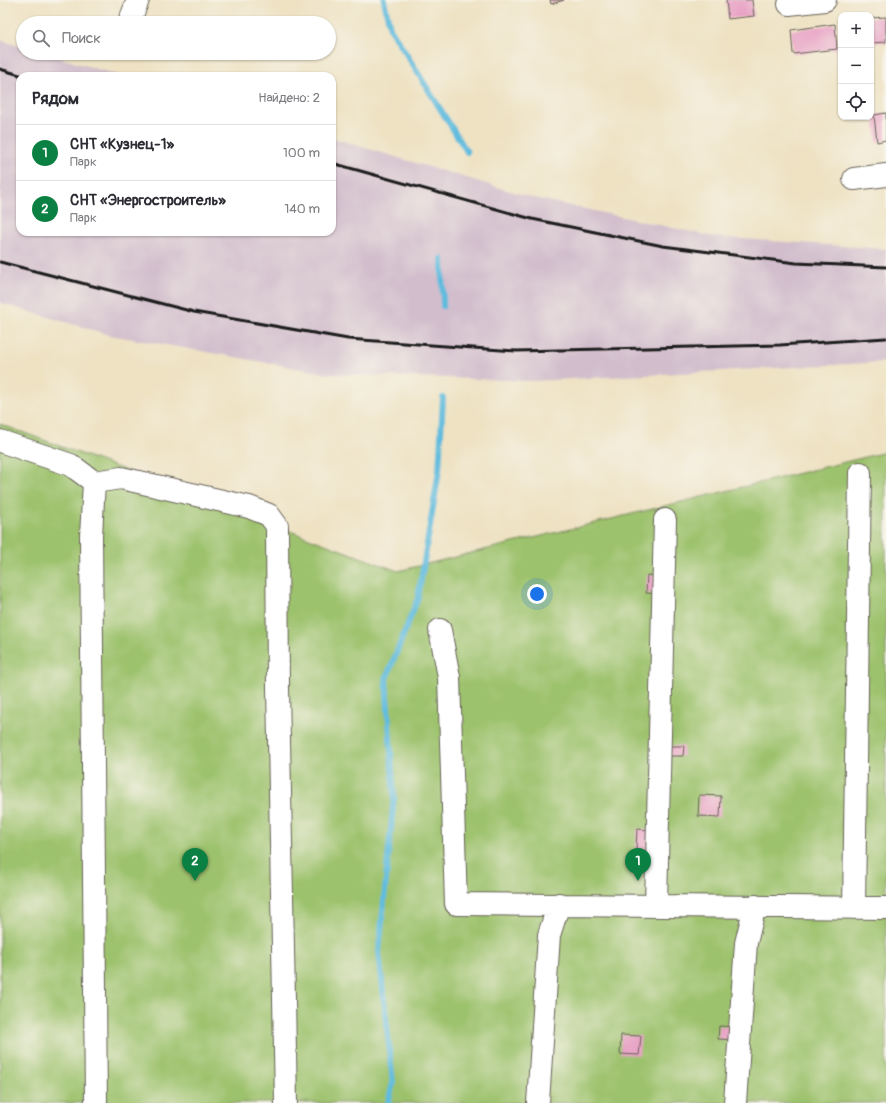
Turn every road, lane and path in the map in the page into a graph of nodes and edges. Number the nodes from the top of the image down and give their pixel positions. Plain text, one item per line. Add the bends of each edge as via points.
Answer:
1 (138, 0) edge
2 (824, 0) edge
3 (789, 4) dead end
4 (132, 16) edge
5 (886, 175) edge
6 (854, 179) dead end
7 (0, 441) edge
8 (860, 473) dead end
9 (94, 482) junction
10 (666, 520) dead end
11 (440, 630) dead end
12 (559, 904) junction
13 (656, 905) junction
14 (755, 906) junction
15 (854, 908) junction
16 (886, 908) edge
17 (96, 1103) edge
18 (286, 1103) edge
19 (538, 1103) edge
20 (735, 1103) edge

1 - 4 street
2 - 3 street
5 - 6 street
7 - 9 street via 71,465
8 - 15 street
9 - 17 street via 91,544
9 - 18 street via 121,478 249,507 269,515 277,526
10 - 13 street
11 - 12 street via 449,677 456,904
12 - 13 street
12 - 19 street via 549,935
13 - 14 street
14 - 15 street
14 - 20 street via 746,943
15 - 16 street

